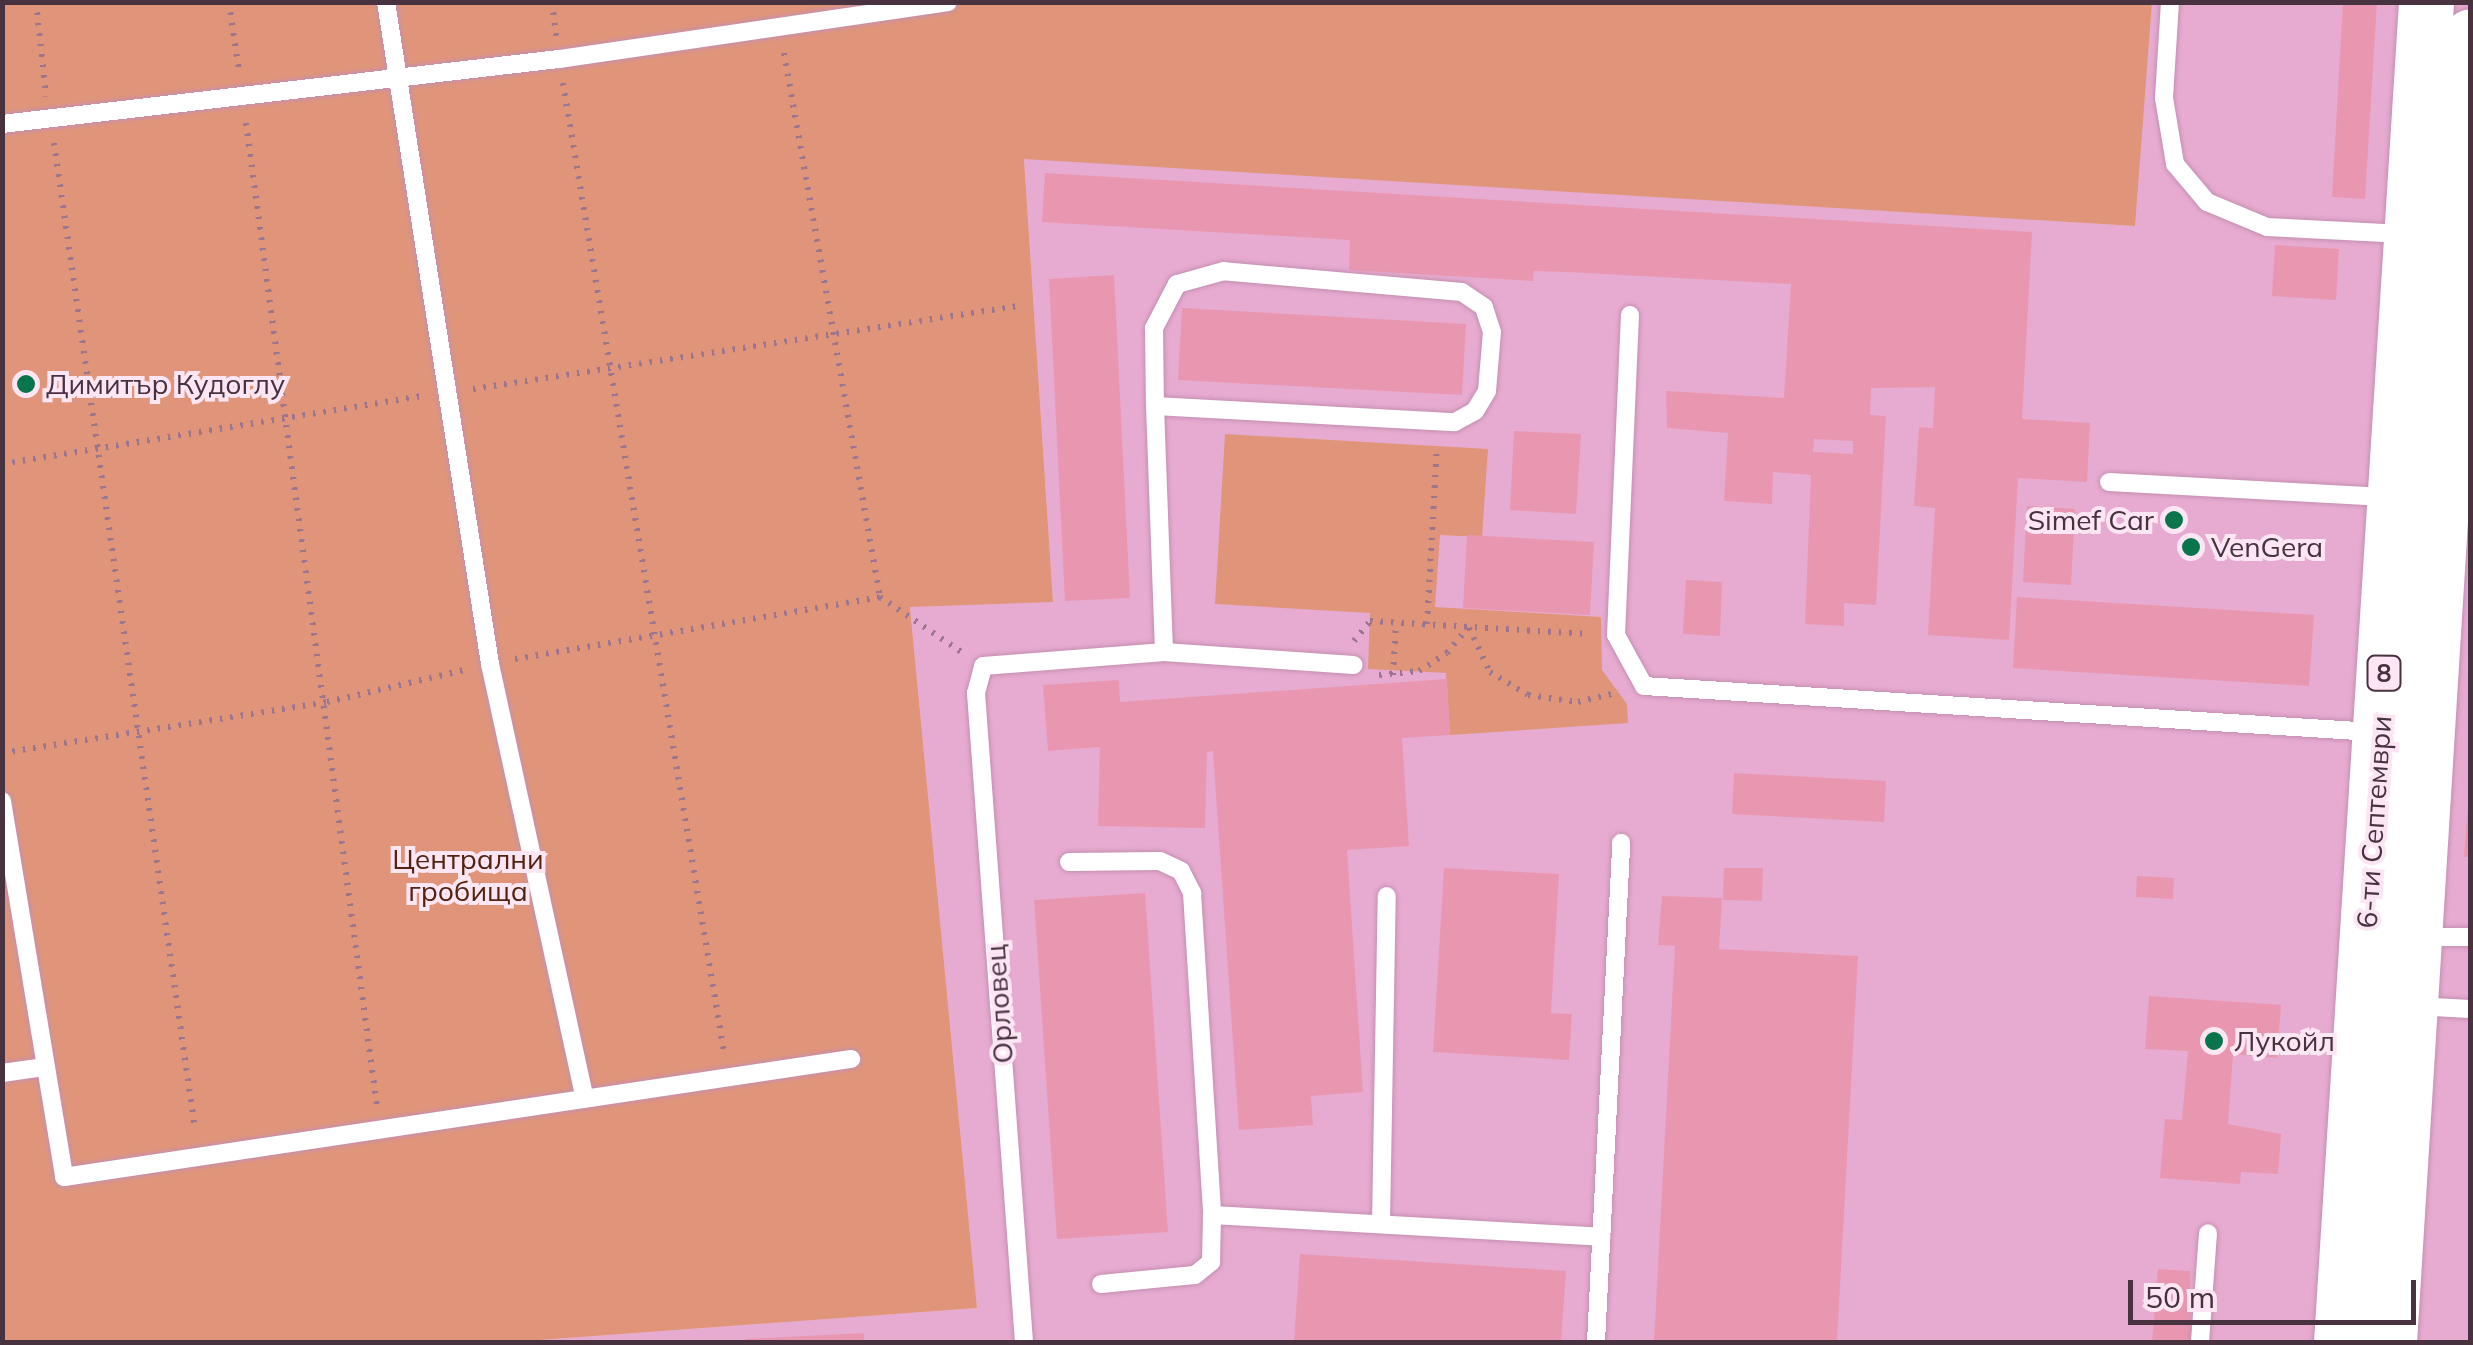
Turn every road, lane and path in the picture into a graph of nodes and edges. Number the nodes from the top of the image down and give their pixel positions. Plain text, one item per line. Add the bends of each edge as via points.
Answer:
1 (36, 2) edge
2 (230, 2) edge
3 (386, 2) edge
4 (552, 2) edge
5 (948, 2) edge
6 (2170, 2) edge
7 (2426, 2) edge
8 (779, 26) junction
9 (2470, 37) edge
10 (559, 58) junction
11 (395, 75) junction
12 (242, 92) junction
13 (50, 117) junction
14 (2, 124) edge
15 (2412, 234) junction
16 (1018, 306) dead end
17 (1630, 315) dead end
18 (835, 334) junction
19 (613, 367) junction
20 (446, 393) junction
21 (1155, 406) junction
22 (285, 415) junction
23 (1438, 422) junction
24 (102, 447) junction
25 (2, 464) edge
26 (2109, 482) dead end
27 (2395, 498) junction
28 (880, 597) junction
29 (1396, 623) junction
30 (1427, 624) junction
31 (1468, 626) junction
32 (655, 633) junction
33 (1616, 635) junction
34 (1164, 652) junction
35 (490, 664) junction
36 (1354, 665) junction
37 (984, 666) junction
38 (1393, 676) junction
39 (1644, 686) junction
40 (327, 702) junction
41 (2380, 732) junction
42 (141, 734) junction
43 (2, 753) edge
44 (2, 801) edge
45 (1621, 844) dead end
46 (1069, 862) dead end
47 (1388, 896) dead end
48 (2414, 936) junction
49 (2470, 937) edge
50 (2409, 1006) junction
51 (2470, 1010) edge
52 (851, 1059) dead end
53 (44, 1067) junction
54 (2, 1073) edge
55 (728, 1076) junction
56 (584, 1096) junction
57 (380, 1127) junction
58 (199, 1155) junction
59 (1212, 1215) junction
60 (1380, 1224) junction
61 (2208, 1233) dead end
62 (1602, 1237) junction
63 (1101, 1284) dead end
64 (1024, 1342) edge
65 (1596, 1342) edge
66 (2200, 1342) edge
67 (2342, 1342) edge
68 (2390, 1342) edge

1 - 13 path
2 - 12 path
3 - 11 lane
4 - 10 path
5 - 8 lane
6 - 15 lane via 2164,98 2175,164 2207,202 2268,227
7 - 15 main road, 6-ти Септември / 8
8 - 10 lane
8 - 18 path
9 - 48 main road, 6-ти Септември / 8
10 - 11 lane
10 - 19 path
11 - 12 lane
11 - 20 lane
12 - 13 lane
12 - 22 path
13 - 14 lane
13 - 24 path
15 - 27 main road, 6-ти Септември / 8
16 - 18 path
17 - 33 lane
18 - 19 path
18 - 28 path
19 - 20 path
19 - 32 path
20 - 22 path
20 - 35 lane
21 - 23 lane
21 - 23 lane via 1154,328 1177,284 1224,272 1462,292 1484,307 1492,332 1488,391 1476,412
21 - 34 lane
22 - 24 path
22 - 40 path
23 - 30 path
24 - 25 path
24 - 42 path
26 - 27 lane
27 - 41 main road, 6-ти Септември / 8
28 - 32 path
28 - 37 path
29 - 30 path
29 - 36 path via 1370,621 1354,634
29 - 38 path
30 - 31 path
31 - 33 path
31 - 38 path via 1447,654 1408,676
31 - 39 path via 1490,672 1528,695 1578,702
32 - 35 path
32 - 55 path
33 - 39 lane
34 - 36 lane
34 - 37 lane
35 - 40 path
35 - 56 lane
36 - 38 path
37 - 64 lane, Орловец via 976,693
39 - 41 lane
40 - 42 path
40 - 57 path
41 - 67 main road, 6-ти Септември / 8
42 - 43 path
42 - 58 path
44 - 53 lane
45 - 62 lane
46 - 59 lane via 1160,861 1181,871 1192,893
47 - 60 lane
48 - 49 lane
48 - 50 main road, 6-ти Септември / 8
50 - 51 lane
50 - 68 main road, 6-ти Септември / 8
52 - 55 lane
53 - 54 lane
53 - 58 lane via 64,1177
55 - 56 lane
56 - 57 lane
57 - 58 lane
59 - 60 lane
59 - 63 lane via 1211,1262 1195,1276
60 - 62 lane
61 - 66 lane
62 - 65 lane

